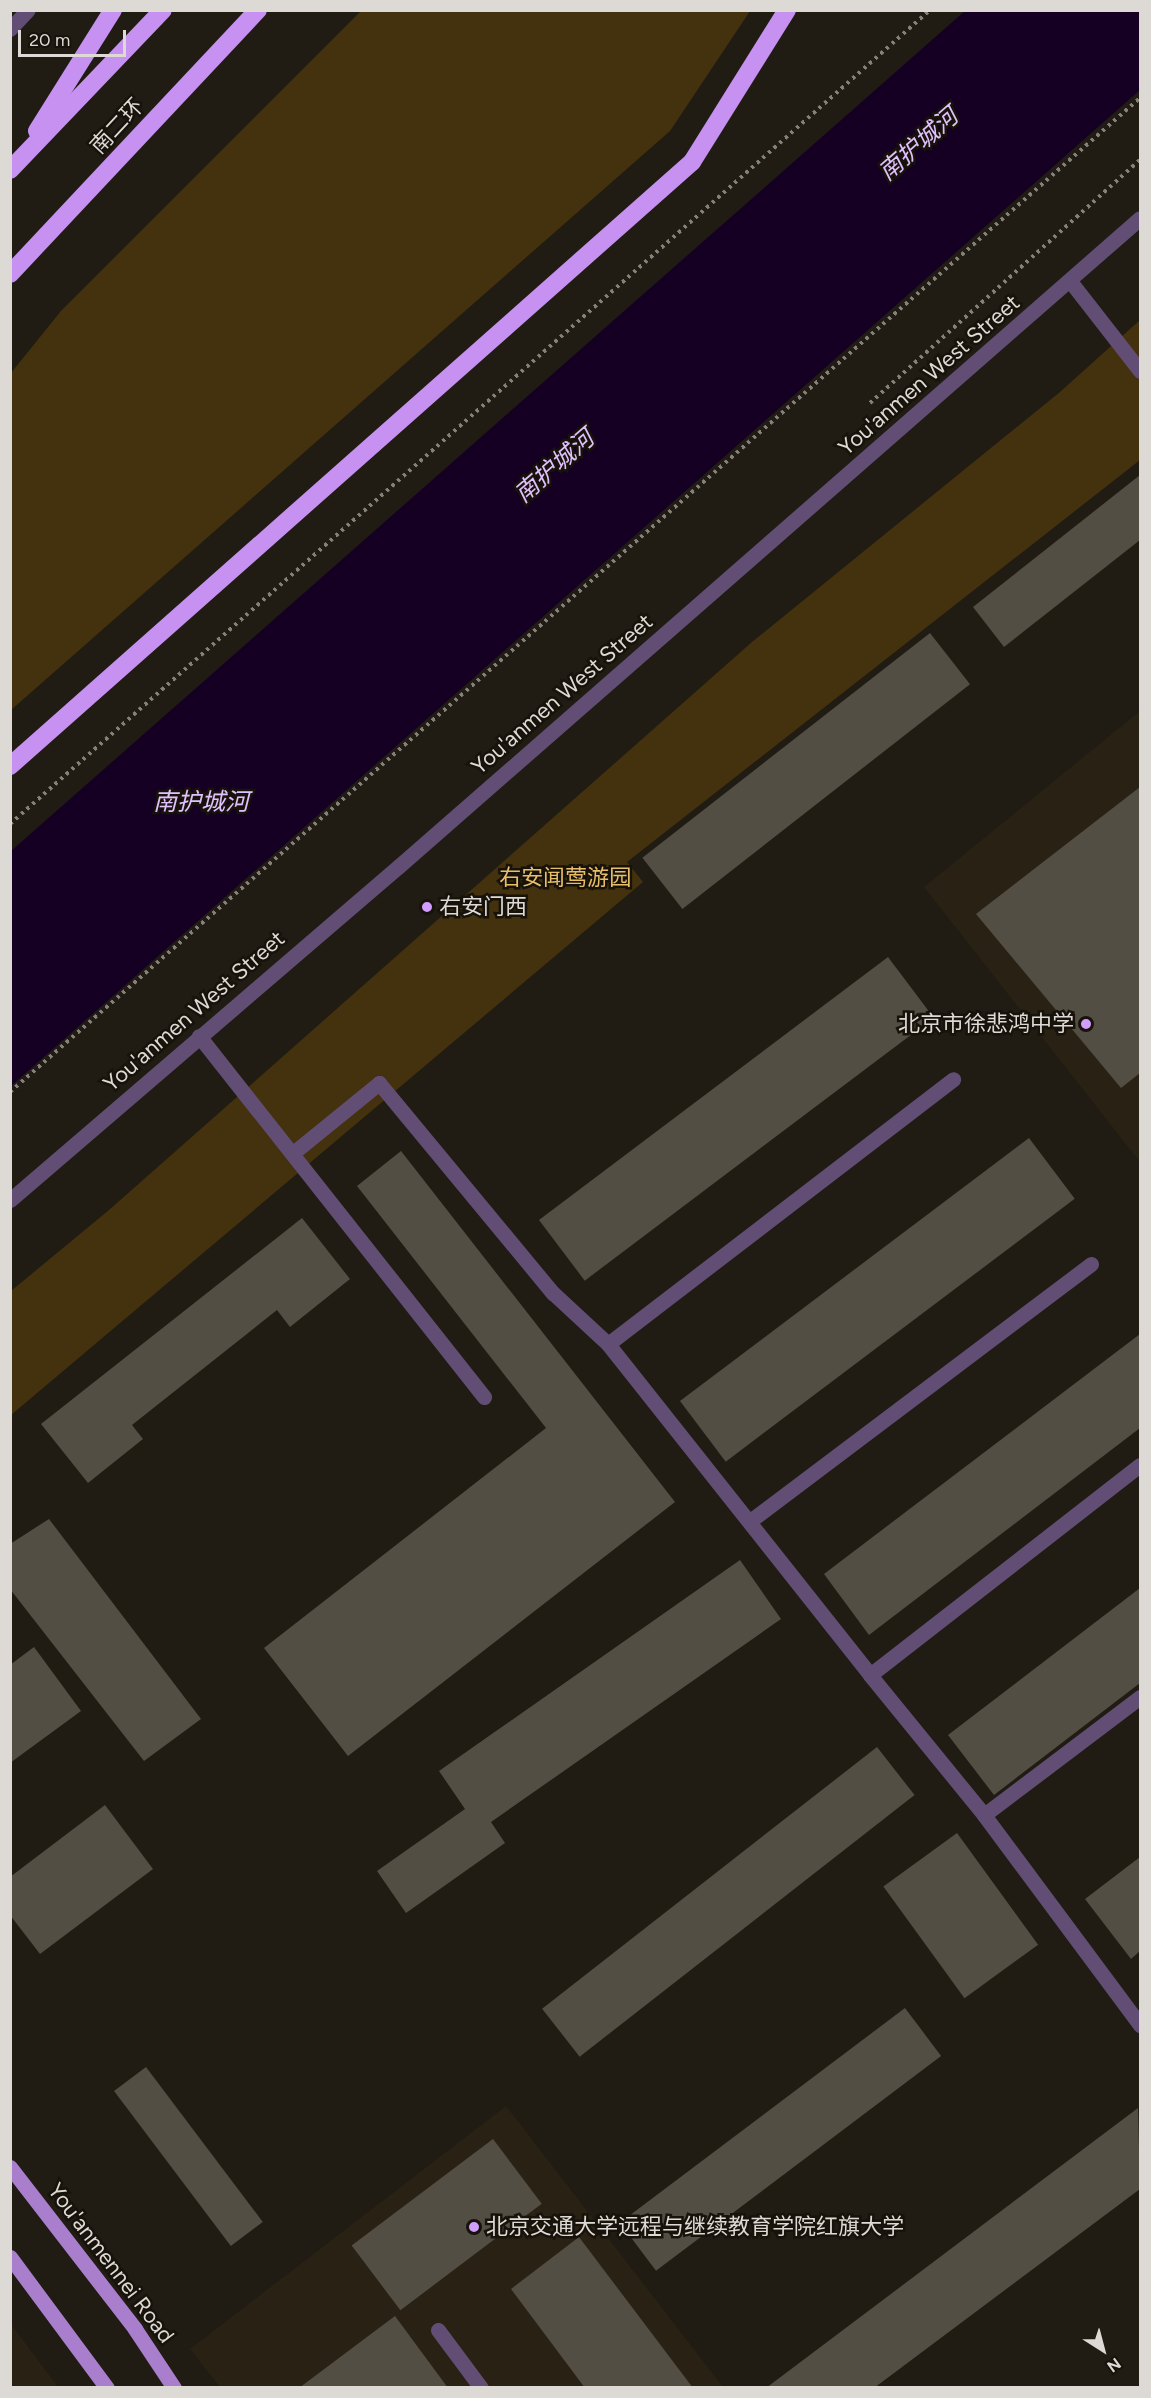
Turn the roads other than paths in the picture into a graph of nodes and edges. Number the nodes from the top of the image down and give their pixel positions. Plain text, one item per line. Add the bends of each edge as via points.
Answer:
1 (28, 10) edge
2 (113, 10) edge
3 (163, 10) edge
4 (258, 10) edge
5 (787, 10) edge
6 (10, 29) edge
7 (13, 167) edge
8 (1140, 218) edge
9 (10, 274) edge
10 (1070, 281) junction
11 (1140, 371) edge
12 (10, 766) edge
13 (199, 1036) junction
14 (953, 1079) dead end
15 (293, 1153) junction
16 (10, 1200) edge
17 (1091, 1264) dead end
18 (608, 1344) junction
19 (484, 1397) dead end
20 (1140, 1465) edge
21 (750, 1521) junction
22 (870, 1675) junction
23 (1140, 1697) edge
24 (984, 1815) junction
25 (1140, 2025) edge
26 (10, 2167) edge
27 (12, 2263) edge
28 (438, 2330) dead end
29 (107, 2388) edge
30 (174, 2388) edge
31 (481, 2388) edge

1 - 6 street
2 - 7 highway
3 - 7 highway, 南二环
4 - 9 highway, 南二环
5 - 12 highway via 692,162
8 - 10 street, You'anmen West Street
10 - 11 street
10 - 13 street, You'anmen West Street
13 - 15 street
13 - 16 street, You'anmen West Street
14 - 18 street
15 - 18 street via 379,1083 553,1293
15 - 19 street
17 - 21 street
18 - 21 street
20 - 22 street
21 - 22 street
22 - 24 street
23 - 24 street
24 - 25 street
26 - 30 main road, You'anmennei Road via 135,2329
27 - 29 main road
28 - 31 street

